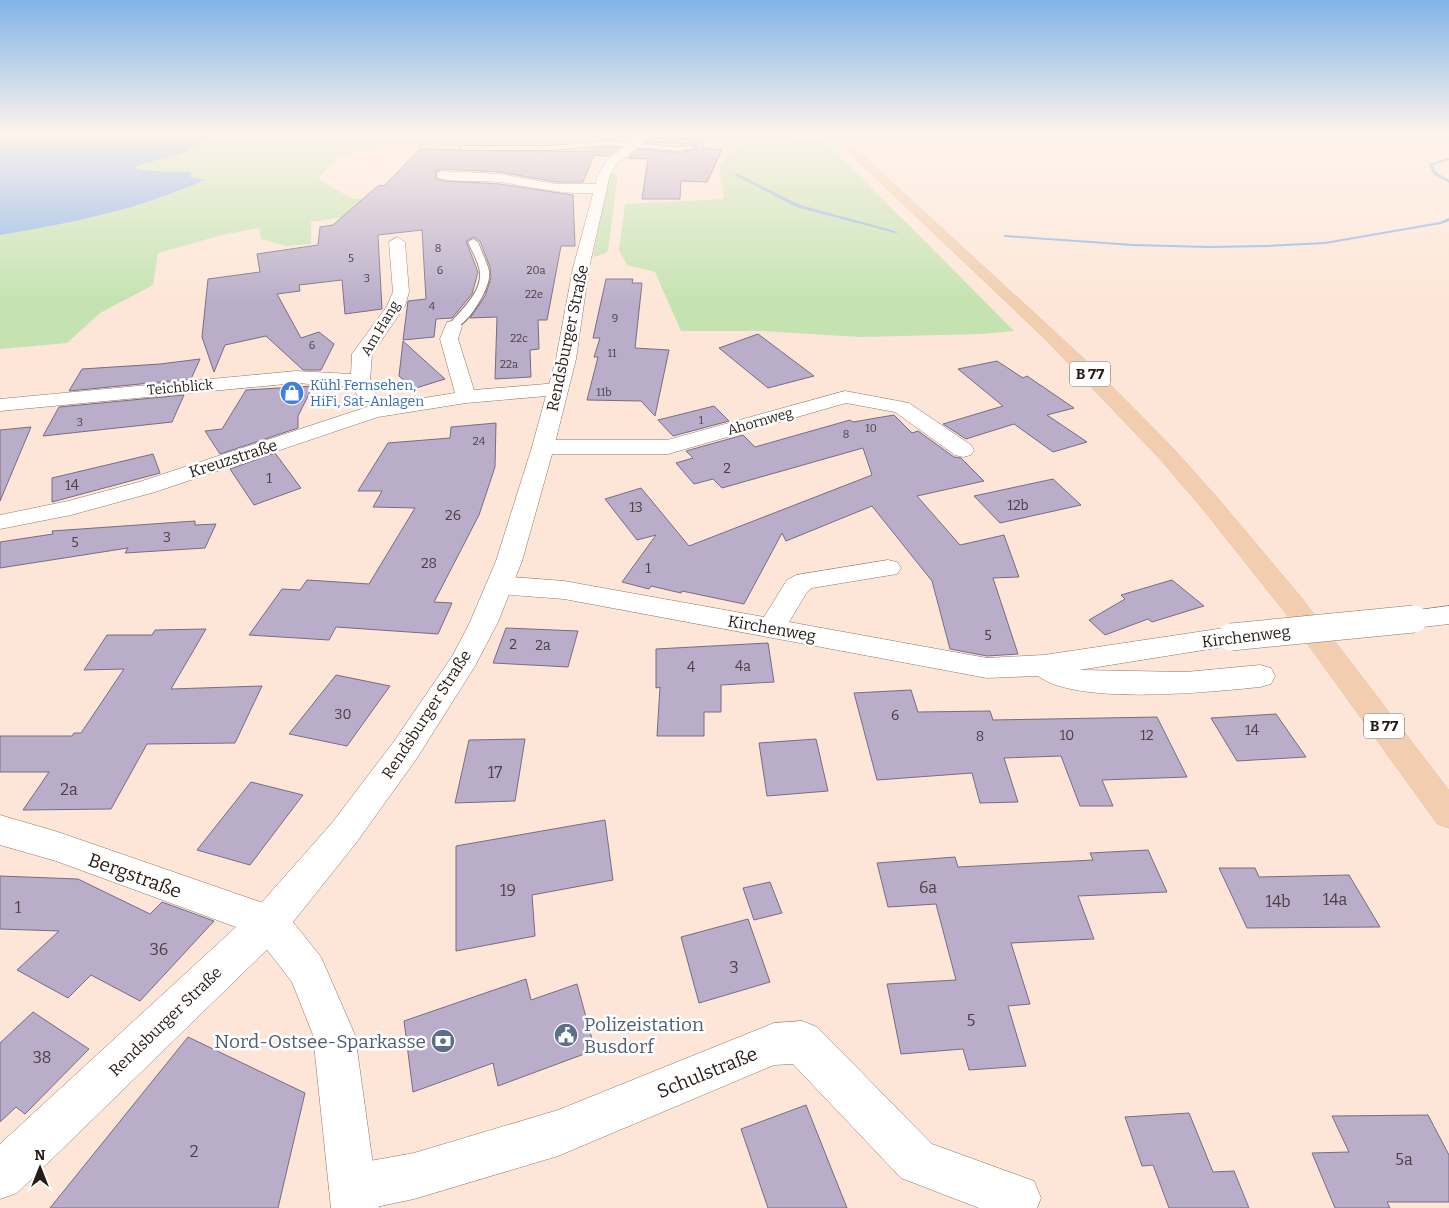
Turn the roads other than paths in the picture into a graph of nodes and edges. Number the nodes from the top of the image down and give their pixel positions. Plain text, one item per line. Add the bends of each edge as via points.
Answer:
1 (599, 191) edge
2 (896, 191) edge
3 (397, 242) dead end
4 (474, 242) dead end
5 (453, 326) joint
6 (360, 381) junction
7 (558, 389) junction
8 (466, 397) junction
9 (0, 404) edge
10 (374, 411) junction
11 (543, 447) junction
12 (962, 450) dead end
13 (0, 522) edge
14 (888, 568) dead end
15 (500, 585) junction
16 (1449, 615) edge
17 (771, 628) junction
18 (1044, 665) junction
19 (1260, 676) dead end
20 (1449, 815) edge
21 (0, 830) edge
22 (268, 922) junction
23 (0, 1176) edge
24 (354, 1198) edge
25 (1017, 1198) dead end

1 - 7 street, Rendsburger Straße
2 - 20 main road, B 77 via 1015,300 1134,419 1243,543
3 - 6 street, Am Hang via 401,292 396,306 362,354
4 - 5 lane via 485,273 472,305
5 - 8 street via 449,339
6 - 9 street, Teichblick via 296,377
6 - 10 street, Am Hang
7 - 8 street, Kreuzstraße
7 - 11 street, Rendsburger Straße
8 - 10 street, Kreuzstraße
10 - 13 street, Kreuzstraße via 147,487 71,508
11 - 12 street, Ahornweg via 668,447 845,397 902,407
11 - 15 street, Rendsburger Straße
14 - 17 street via 805,581 797,586
15 - 17 street, Kirchenweg via 564,590
15 - 22 street, Rendsburger Straße via 464,659 406,749 344,834
16 - 18 street, Kirchenweg, bridge via 1231,637
17 - 18 street, Kirchenweg via 987,668
18 - 19 street via 1059,676 1079,680 1186,683
21 - 22 street, Bergstraße
22 - 23 street, Rendsburger Straße
22 - 24 street, Schulstraße via 307,970 334,1035
24 - 25 street, Schulstraße via 414,1176 558,1133 774,1044 802,1042 917,1162

